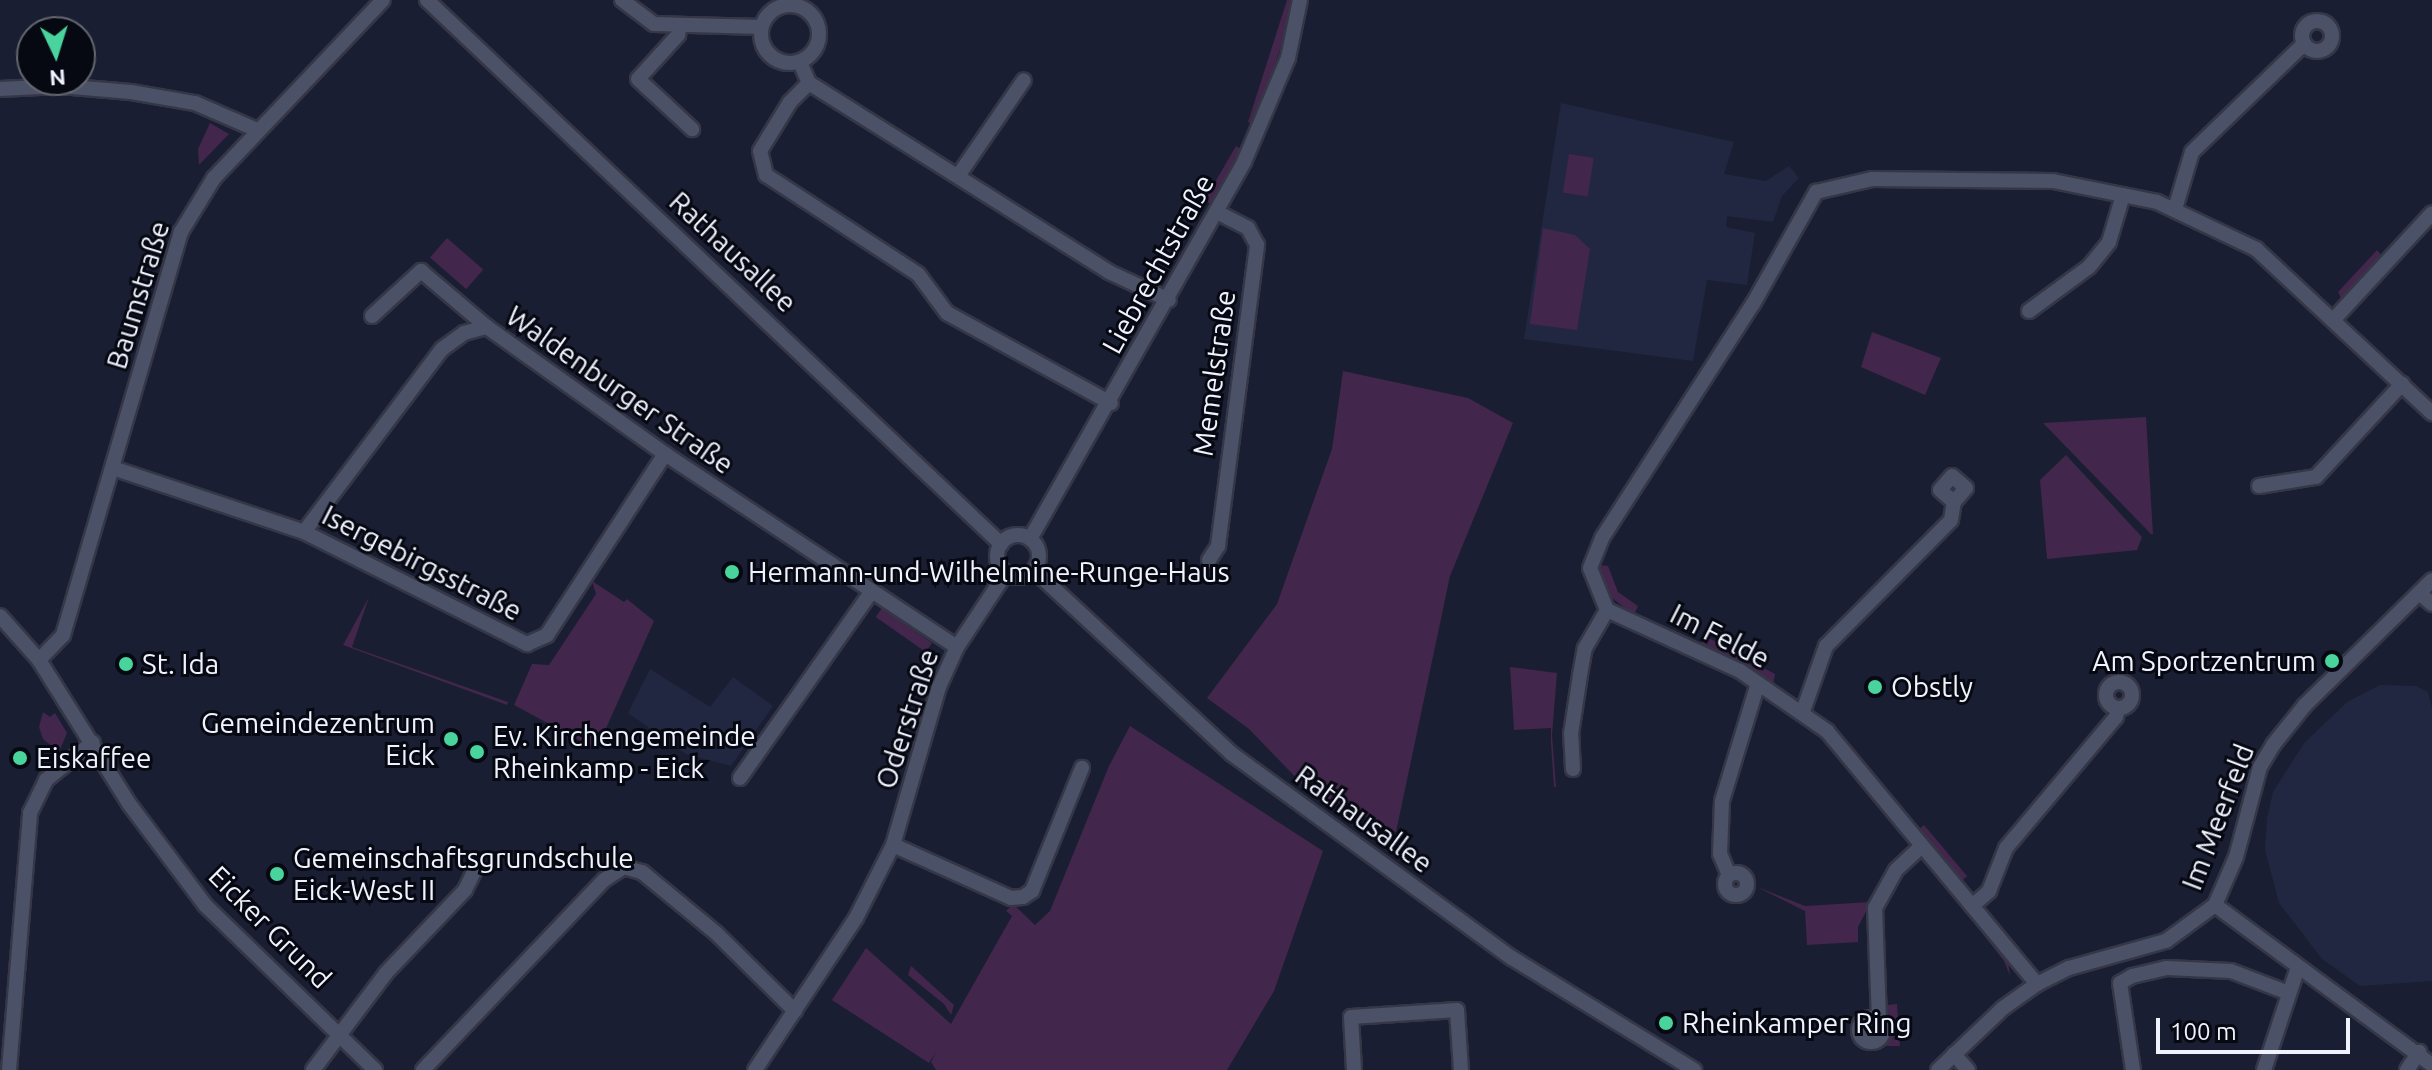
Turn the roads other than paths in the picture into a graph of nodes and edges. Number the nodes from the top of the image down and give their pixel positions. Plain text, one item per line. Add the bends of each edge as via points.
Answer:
1 (383, 0) edge
2 (427, 0) edge
3 (622, 0) edge
4 (1300, 0) edge
5 (776, 4) edge
6 (680, 25) junction
7 (761, 27) junction
8 (2304, 44) dead end
9 (800, 62) junction
10 (1024, 80) dead end
11 (809, 83) junction
12 (0, 89) edge
13 (692, 129) dead end
14 (257, 130) junction
15 (958, 176) junction
16 (2123, 195) junction
17 (2175, 209) junction
18 (1217, 212) junction
19 (2432, 213) edge
20 (1169, 300) junction
21 (2029, 311) dead end
22 (372, 316) dead end
23 (2334, 319) junction
24 (487, 327) junction
25 (2402, 384) junction
26 (1111, 403) junction
27 (2432, 413) edge
28 (665, 454) junction
29 (113, 468) junction
30 (2259, 486) dead end
31 (1954, 502) dead end
32 (304, 532) junction
33 (1030, 539) junction
34 (1001, 544) junction
35 (1209, 560) dead end
36 (1034, 570) junction
37 (1006, 573) junction
38 (2432, 580) edge
39 (871, 592) junction
40 (2419, 593) junction
41 (2432, 604) edge
42 (1607, 610) junction
43 (0, 616) edge
44 (957, 647) junction
45 (39, 660) junction
46 (1758, 683) junction
47 (2118, 708) dead end
48 (1803, 711) junction
49 (93, 742) junction
50 (1082, 768) dead end
51 (1573, 769) dead end
52 (740, 778) dead end
53 (893, 845) junction
54 (1922, 846) junction
55 (477, 865) dead end
56 (1729, 875) dead end
57 (2215, 905) junction
58 (1972, 906) junction
59 (2298, 967) junction
60 (2037, 984) junction
61 (2286, 992) junction
62 (795, 1011) junction
63 (1879, 1021) dead end
64 (338, 1031) junction
65 (2419, 1052) junction
66 (1954, 1054) junction
67 (2432, 1065) edge
68 (9, 1070) edge
69 (313, 1070) edge
70 (375, 1070) edge
71 (423, 1070) edge
72 (755, 1070) edge
73 (1354, 1070) edge
74 (1461, 1070) edge
75 (1694, 1070) edge
76 (1938, 1070) edge
77 (1968, 1070) edge
78 (2133, 1070) edge
79 (2264, 1070) edge
80 (2407, 1070) edge

1 - 14 street, Baumstraße
2 - 34 street, Rathausallee
3 - 6 street via 654,24
4 - 18 street, Liebrechtstraße via 1288,58
5 - 7 street
5 - 9 street via 794,4 817,21 819,40
6 - 7 street
6 - 13 street via 678,35 638,79
7 - 9 street via 770,56
8 - 17 street via 2192,152
9 - 11 street
10 - 15 street
11 - 15 street
11 - 26 street via 790,102 760,151 766,175 918,274 947,313
12 - 14 street via 60,86 131,92 195,103
14 - 29 street, Baumstraße via 214,178 181,232
15 - 20 street via 1109,272
16 - 17 street
16 - 21 street via 2109,242 2089,267
16 - 42 street via 2053,181 1872,179 1816,192 1753,304 1602,538 1590,568
17 - 23 street via 2256,249
18 - 20 street, Liebrechtstraße
18 - 35 street, Memelstraße via 1248,228 1257,245 1218,546
19 - 23 street
20 - 26 street, Liebrechtstraße
22 - 24 street via 421,271
23 - 25 street
24 - 28 street, Waldenburger Straße
24 - 32 street, Waldenburger Straße via 464,333 442,349
25 - 27 street
25 - 30 street via 2316,477
26 - 33 street, Liebrechtstraße
28 - 32 street, Isergebirgsstraße via 547,635 527,644
28 - 39 street, Waldenburger Straße
29 - 32 street, Isergebirgsstraße
29 - 45 street, Baumstraße via 63,635
31 - 48 street via 1951,520 1940,534 1826,646
33 - 34 street via 1014,535
33 - 36 street via 1039,551
34 - 37 street via 997,559
36 - 37 street via 1017,577
36 - 75 street, Rathausallee via 1184,714 1245,764 1512,958
37 - 44 street, Oderstraße
38 - 40 street, Im Meerfeld
39 - 44 street, Waldenburger Straße
39 - 52 street
40 - 41 street
40 - 57 street, Im Meerfeld via 2322,687 2273,745 2260,767 2236,857
42 - 46 street, Im Felde
42 - 51 street via 1585,648 1571,734
43 - 45 street, Eicker Grund
44 - 53 street, Oderstraße via 939,687
45 - 49 street, Eicker Grund
46 - 48 street, Im Felde
46 - 56 street via 1722,801 1720,854
47 - 58 street via 2116,717 2006,848 1989,891
48 - 54 street, Im Felde via 1827,731
49 - 64 street, Eicker Grund via 130,805 205,905
49 - 68 street via 46,780 30,813
50 - 53 street via 1032,891 1023,897 1011,898
53 - 62 street, Oderstraße via 830,964
54 - 58 street, Im Felde
54 - 63 street via 1896,870 1875,908
55 - 64 street via 465,890
57 - 59 street
57 - 60 street, Im Meerfeld via 2166,941 2069,968
58 - 60 street, Im Felde
59 - 61 street
59 - 65 street
60 - 66 street, Im Meerfeld
61 - 78 street via 2231,971 2183,968 2150,971 2120,983
61 - 79 street
62 - 71 street via 691,913 642,872 624,867 604,880
62 - 72 street, Oderstraße
64 - 69 street
64 - 70 street, Eicker Grund
65 - 67 street
65 - 80 street
66 - 76 street, Im Meerfeld
66 - 77 street
73 - 74 street via 1351,1017 1457,1010

